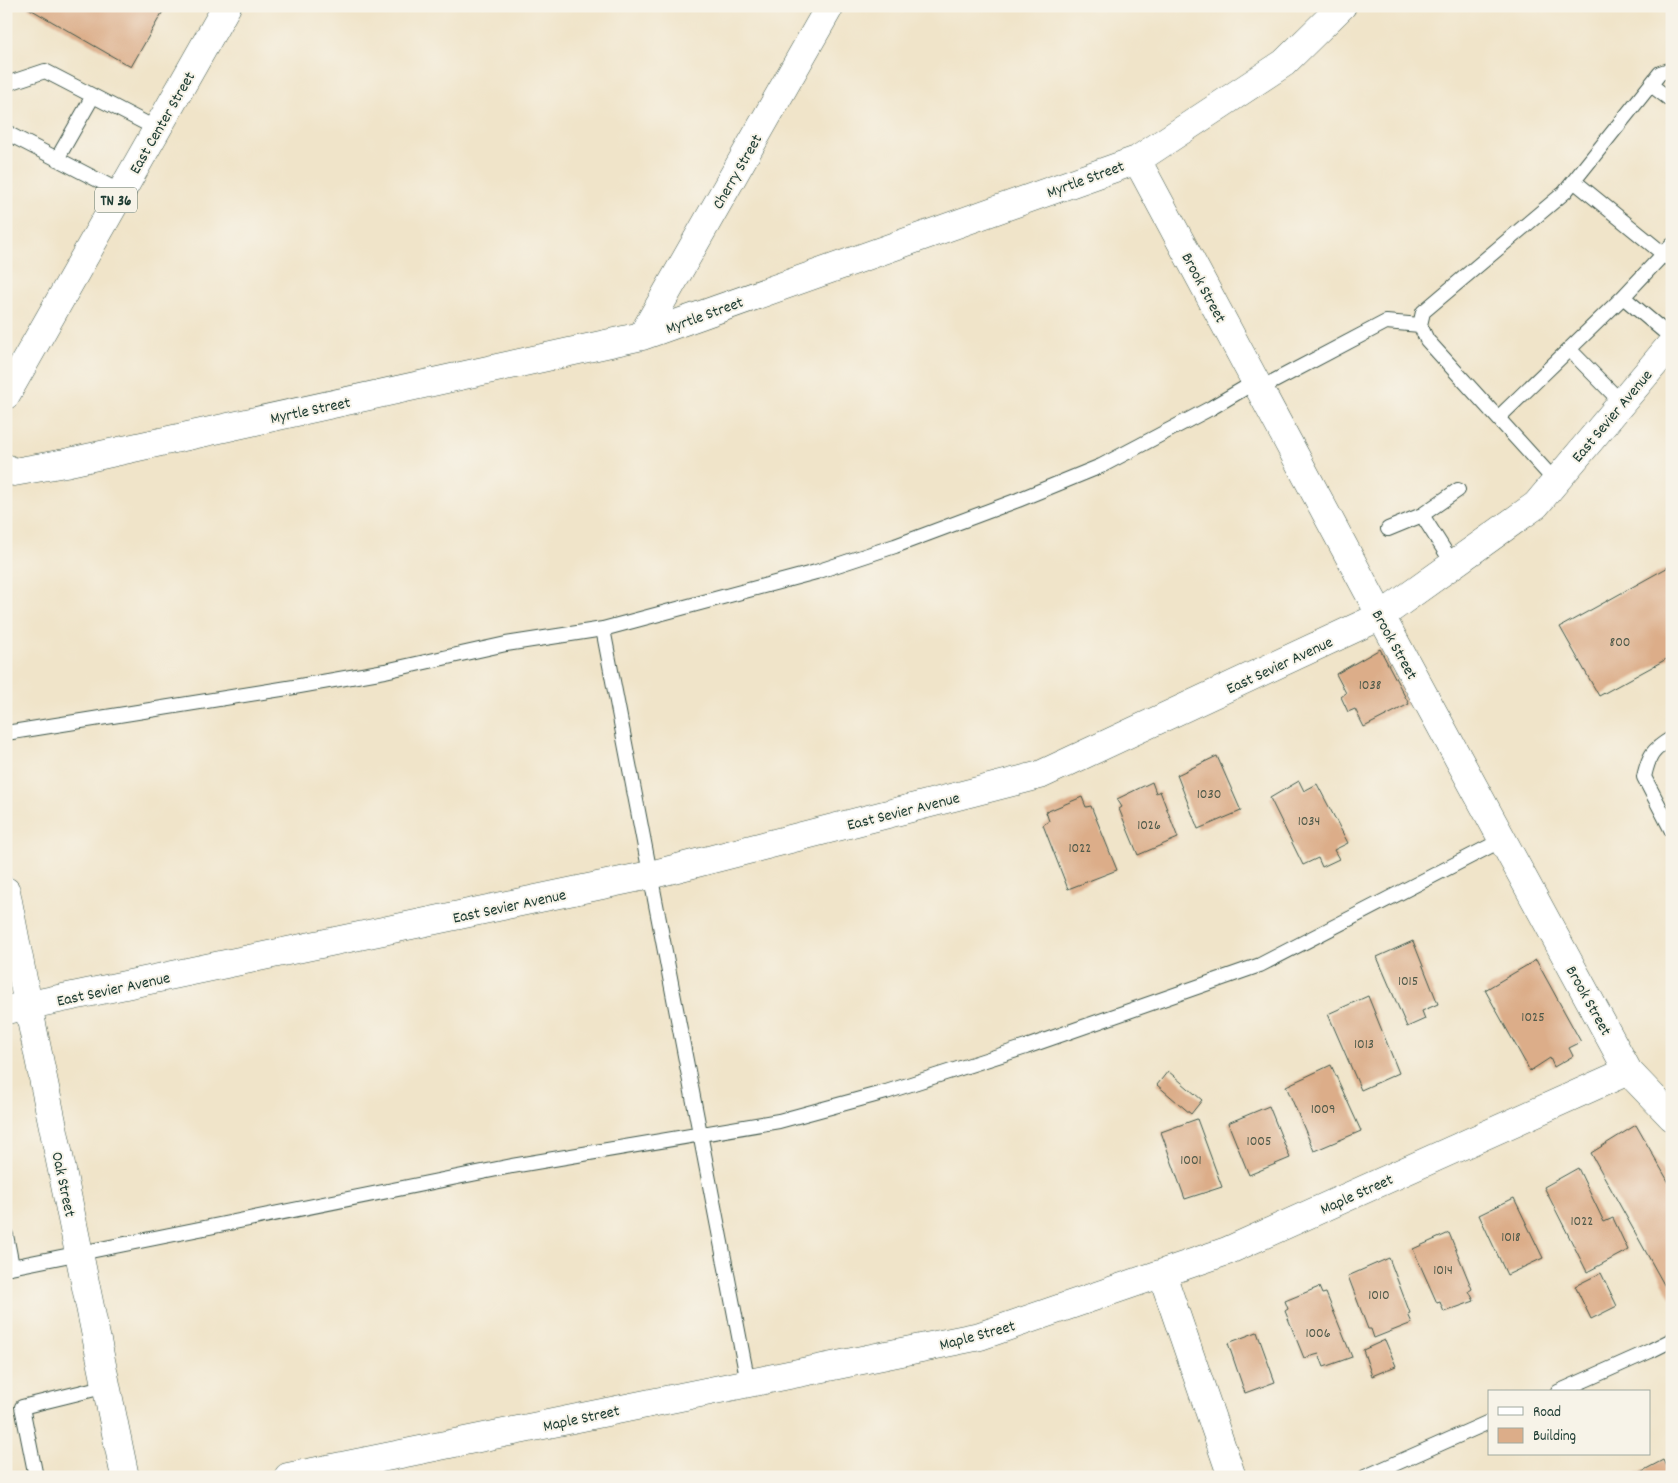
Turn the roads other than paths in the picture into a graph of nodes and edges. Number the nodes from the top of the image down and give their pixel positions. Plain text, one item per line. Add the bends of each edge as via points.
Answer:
1 (227, 6) edge
2 (830, 6) edge
3 (1342, 6) edge
4 (1672, 69) edge
5 (6, 84) edge
6 (1651, 84) junction
7 (93, 96) junction
8 (1672, 101) edge
9 (6, 129) edge
10 (157, 129) junction
11 (57, 159) junction
12 (1136, 160) junction
13 (1574, 180) junction
14 (121, 192) junction
15 (1669, 253) edge
16 (1623, 297) junction
17 (1420, 324) junction
18 (642, 336) junction
19 (1672, 338) edge
20 (1672, 343) edge
21 (1569, 349) junction
22 (1257, 385) junction
23 (6, 395) edge
24 (1622, 403) junction
25 (1498, 418) junction
26 (6, 468) edge
27 (1556, 481) junction
28 (1458, 490) dead end
29 (1422, 515) junction
30 (1388, 529) dead end
31 (1453, 564) junction
32 (1381, 616) junction
33 (603, 629) junction
34 (6, 732) edge
35 (1672, 738) edge
36 (1672, 831) edge
37 (1502, 840) junction
38 (650, 875) junction
39 (6, 891) edge
40 (17, 1008) edge
41 (1628, 1070) junction
42 (1672, 1117) edge
43 (700, 1134) junction
44 (6, 1235) edge
45 (79, 1254) junction
46 (9, 1267) edge
47 (1162, 1274) junction
48 (1672, 1340) edge
49 (748, 1383) junction
50 (107, 1386) junction
51 (1562, 1390) edge
52 (1488, 1422) edge
53 (36, 1477) edge
54 (125, 1477) edge
55 (288, 1477) edge
56 (1232, 1477) edge
57 (1365, 1477) edge

1 - 10 street, East Center Street / TN 36
2 - 18 street, Cherry Street
3 - 12 street, Myrtle Street via 1284,63
4 - 6 lane via 1660,73
5 - 7 lane via 45,71
6 - 8 lane
6 - 13 lane
7 - 10 lane
7 - 11 lane
9 - 11 lane
10 - 14 street, East Center Street / TN 36
11 - 14 lane
12 - 18 street, Myrtle Street
12 - 22 street, Brook Street
13 - 15 lane
13 - 17 lane via 1565,192 1423,312
14 - 23 street, East Center Street / TN 36
15 - 16 lane
16 - 19 lane
16 - 21 lane
17 - 22 lane via 1386,322
17 - 25 lane via 1427,340
18 - 26 street, Myrtle Street via 66,463 14,472
20 - 24 street, East Sevier Avenue
21 - 24 lane
21 - 25 lane
22 - 32 street, Brook Street
22 - 33 lane via 1101,466 895,546 816,572
24 - 27 street, East Sevier Avenue
25 - 27 lane
27 - 31 street, East Sevier Avenue via 1536,505
28 - 29 lane
29 - 30 lane
29 - 31 lane
31 - 32 street, East Sevier Avenue
32 - 37 street, Brook Street
32 - 38 street, East Sevier Avenue via 1040,775
33 - 34 lane via 506,644 294,687
33 - 38 lane
35 - 36 lane via 1648,758 1644,777
37 - 41 street, Brook Street
37 - 43 lane via 1260,966 886,1092 779,1121
38 - 40 street, East Sevier Avenue
38 - 43 lane
39 - 40 street, Oak Street
40 - 45 street, Oak Street
41 - 42 street, Brook Street
41 - 47 street, Maple Street via 1227,1252
43 - 45 lane via 512,1166
43 - 49 lane
44 - 46 lane
45 - 46 lane
45 - 50 street, Oak Street
47 - 49 street, Maple Street via 980,1336
47 - 56 street
48 - 51 lane
49 - 55 street, Maple Street
50 - 53 lane via 22,1407
50 - 54 street, Oak Street
52 - 57 lane

